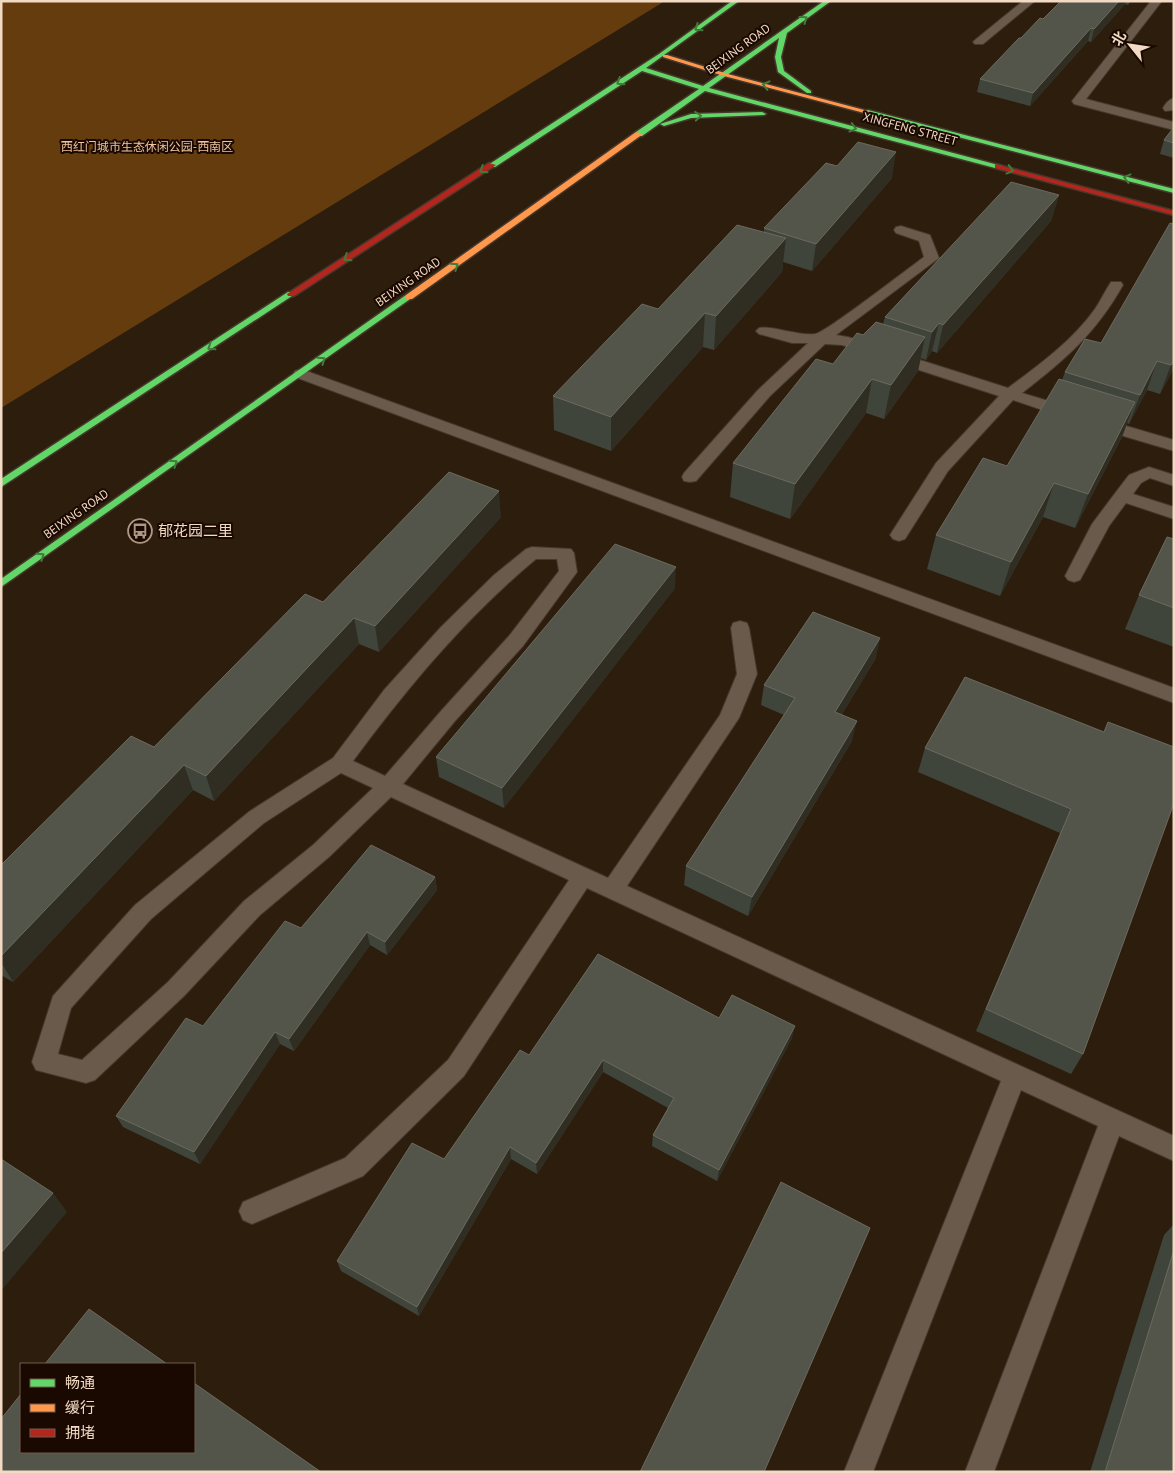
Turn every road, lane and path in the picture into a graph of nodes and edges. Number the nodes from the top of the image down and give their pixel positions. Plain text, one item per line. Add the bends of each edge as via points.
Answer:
1 (736, 1) edge
2 (828, 1) edge
3 (1030, 1) edge
4 (1157, 1) edge
5 (784, 33) junction
6 (979, 42) dead end
7 (660, 55) junction
8 (640, 68) junction
9 (726, 75) junction
10 (706, 89) junction
11 (826, 101) junction
12 (806, 116) junction
13 (1174, 126) edge
14 (650, 128) junction
15 (1174, 190) edge
16 (1174, 213) edge
17 (901, 230) dead end
18 (1116, 285) dead end
19 (764, 331) dead end
20 (821, 339) junction
21 (301, 374) junction
22 (1010, 394) junction
23 (1174, 446) edge
24 (690, 477) dead end
25 (1174, 481) edge
26 (1, 484) edge
27 (1122, 496) junction
28 (1174, 513) edge
29 (899, 535) dead end
30 (1074, 576) dead end
31 (1, 584) edge
32 (740, 628) dead end
33 (1174, 696) edge
34 (340, 764) junction
35 (388, 787) junction
36 (583, 876) junction
37 (612, 890) junction
38 (1015, 1076) junction
39 (1112, 1120) junction
40 (1174, 1149) edge
41 (252, 1211) dead end
42 (858, 1472) edge
43 (980, 1472) edge

1 -> 7 main road
5 -> 2 main road, BEIXING ROAD
3 - 6 lane
4 - 13 lane via 1078,101
5 - 9 main road, BEIXING ROAD
5 - 11 main road via 778,57 781,72
7 - 8 main road
7 - 9 main road, XINGFENG STREET
8 - 10 main road, XINGFENG STREET
8 -> 26 main road
9 - 10 main road, BEIXING ROAD
11 -> 9 main road, XINGFENG STREET
10 - 12 main road, XINGFENG STREET
10 - 14 main road, BEIXING ROAD
15 -> 11 main road, XINGFENG STREET
14 -> 12 main road via 691,116
12 -> 16 main road, XINGFENG STREET
21 -> 14 main road, BEIXING ROAD
17 - 20 lane via 925,238 932,258
18 - 22 lane via 1083,332 1052,362
19 - 20 lane via 792,338
20 - 22 lane via 843,340
20 - 24 lane via 764,393
31 -> 21 main road, BEIXING ROAD
21 - 33 lane
22 - 23 lane
22 - 29 lane via 942,467
25 - 27 lane via 1149,472 1135,479
27 - 28 lane
27 - 30 lane via 1100,524
32 - 37 lane via 747,674 729,718
34 - 35 lane
34 - 35 lane via 391,695 500,579 532,553 565,553 568,572 516,641
34 - 35 lane via 257,817 143,912 61,1003 44,1062 86,1072 176,989 252,908 321,852
35 - 36 lane
36 - 37 lane
36 - 41 lane via 456,1068 354,1167
37 - 38 lane
38 - 39 lane
38 - 42 lane
39 - 40 lane
39 - 43 lane

